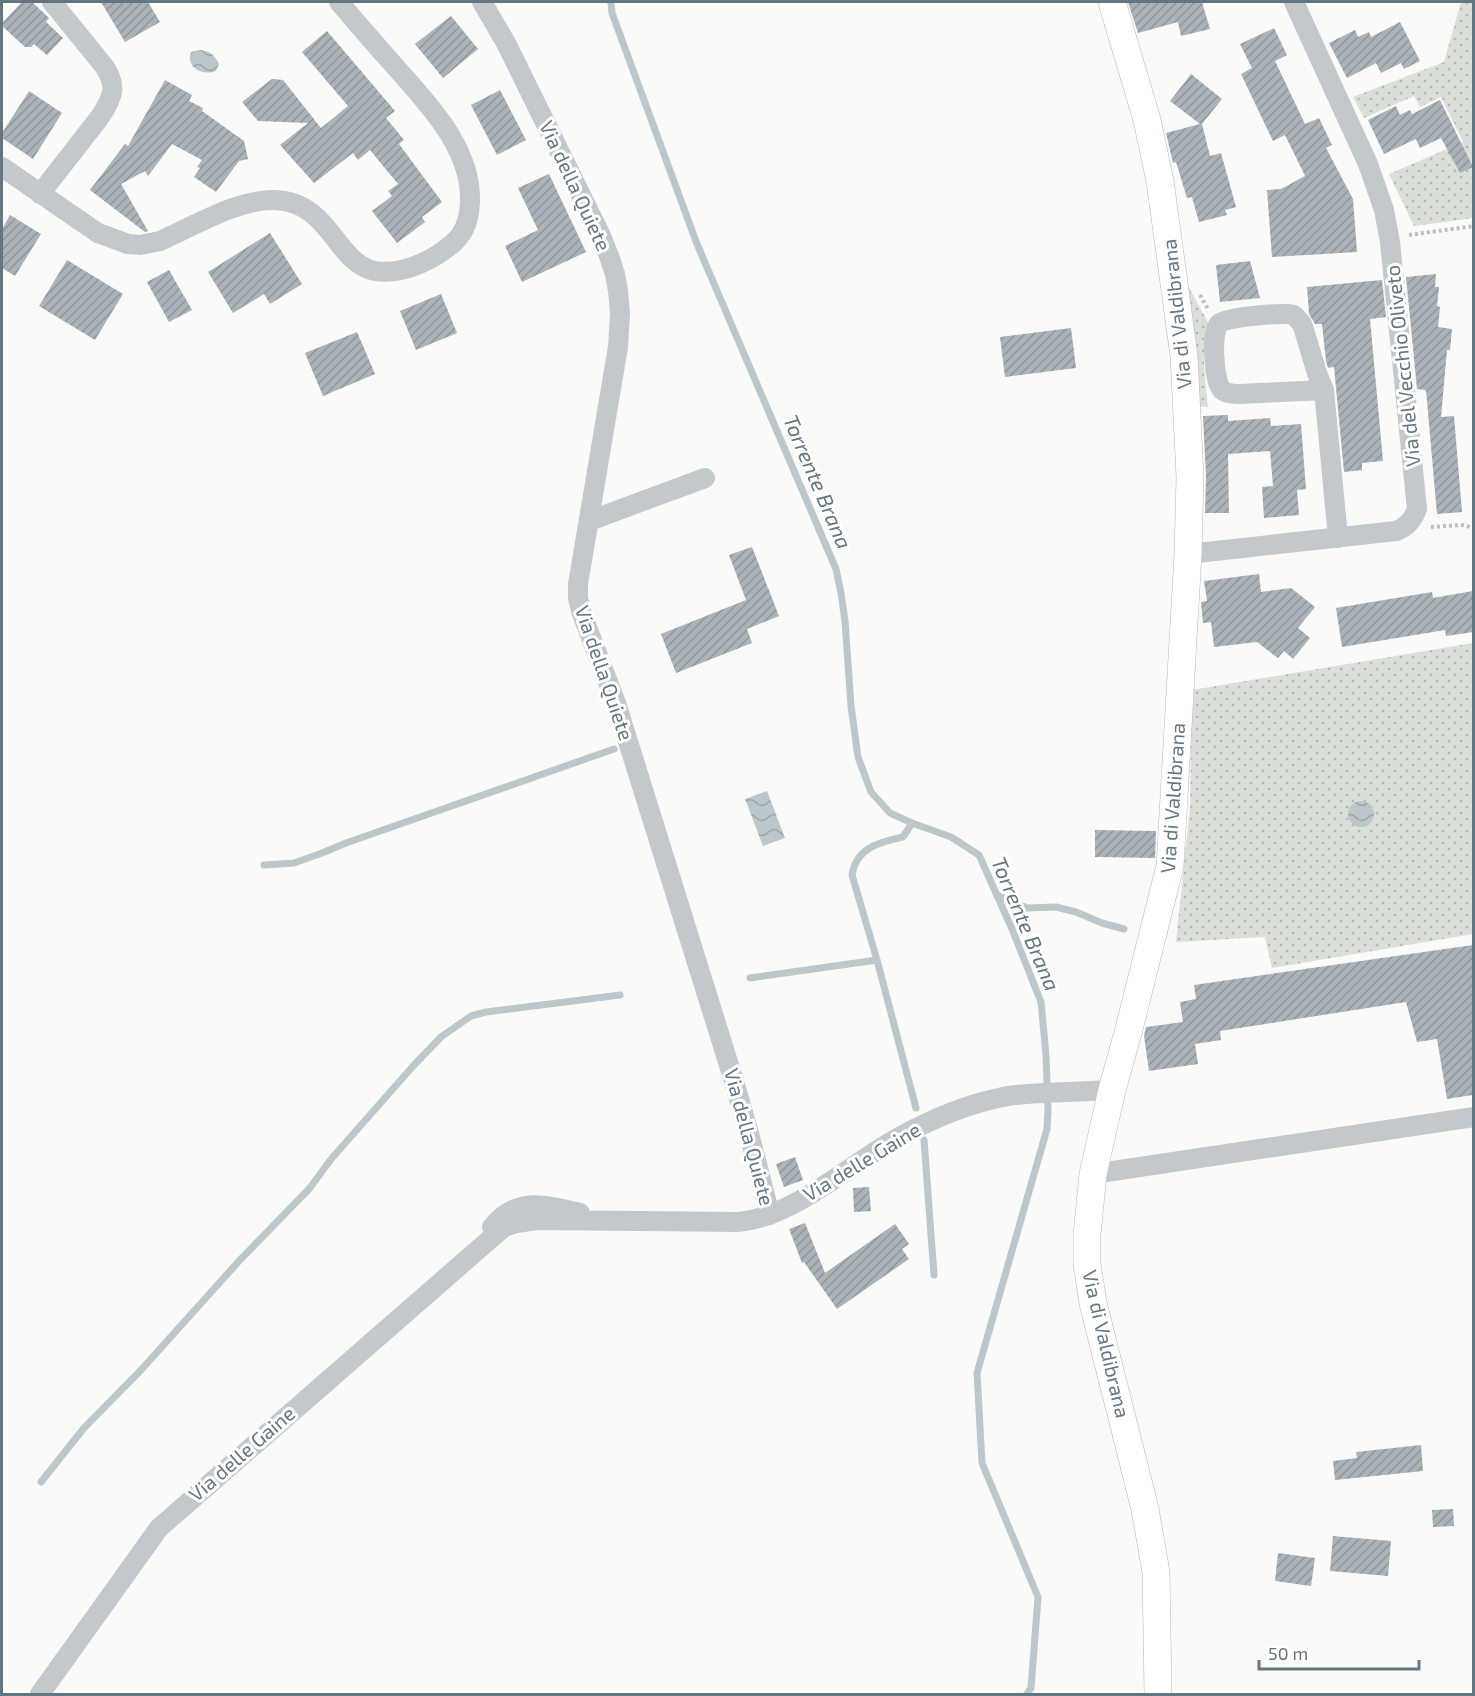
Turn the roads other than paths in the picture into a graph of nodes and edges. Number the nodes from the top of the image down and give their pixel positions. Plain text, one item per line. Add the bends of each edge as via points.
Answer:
1 (52, 2) edge
2 (339, 2) edge
3 (482, 2) edge
4 (1112, 2) edge
5 (1294, 2) edge
6 (2, 167) edge
7 (40, 194) junction
8 (1324, 390) junction
9 (705, 478) dead end
10 (589, 521) junction
11 (1338, 537) junction
12 (1188, 554) junction
13 (1112, 1089) junction
14 (1473, 1117) edge
15 (1094, 1174) junction
16 (770, 1215) junction
17 (40, 1695) edge
18 (1158, 1695) edge

1 - 7 street via 111,76 113,92 100,117
2 - 7 street via 431,109 461,157 468,176 470,214 460,237 444,251 399,270 366,268 312,213 276,200 232,209 160,241 128,244 98,233
3 - 10 street, Via della Quiete via 596,226 615,274 619,334
4 - 12 street, Via di Valdibrana via 1147,120 1169,241 1188,420
5 - 11 street, Via del Vecchio Oliveto via 1368,164 1384,210 1417,509 1403,528
6 - 7 street
8 - 8 street via 1302,324 1294,315 1231,319 1216,327 1216,374 1227,393
8 - 11 street
9 - 10 street
10 - 16 street, Via della Quiete via 578,584 582,615 616,703 733,1078
11 - 12 street, Via del Vecchio Oliveto
12 - 13 street, Via di Valdibrana via 1170,866
13 - 15 street, Via di Valdibrana
13 - 16 street, Via delle Gaine via 1005,1096 983,1102 883,1146 821,1188
14 - 15 street
15 - 18 street, Via di Valdibrana via 1087,1235 1089,1283 1151,1537 1156,1572
16 - 17 street, Via delle Gaine via 737,1222 612,1221 552,1206 522,1206 507,1212 480,1246 159,1528

